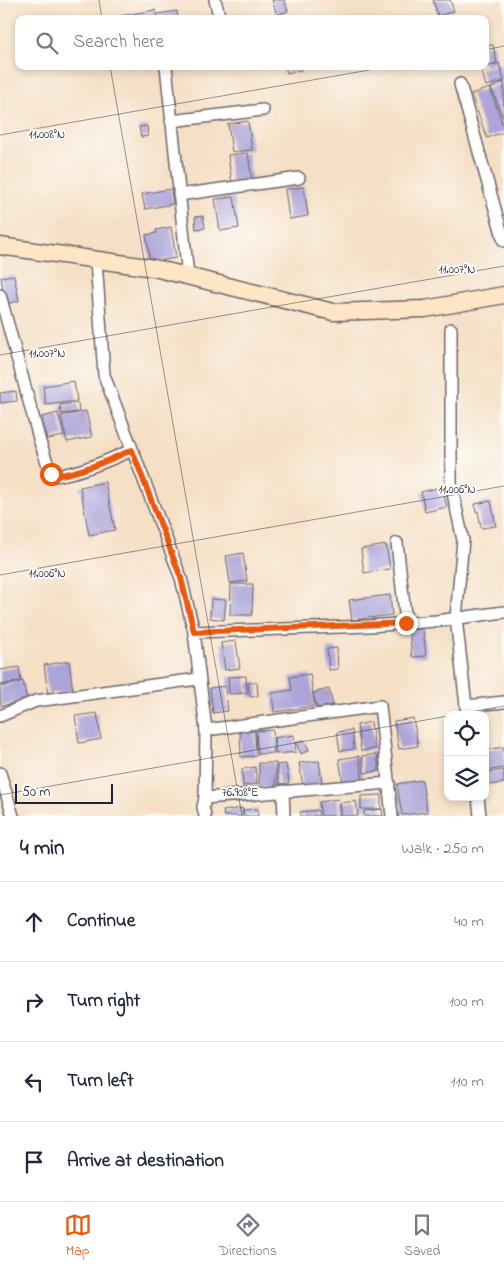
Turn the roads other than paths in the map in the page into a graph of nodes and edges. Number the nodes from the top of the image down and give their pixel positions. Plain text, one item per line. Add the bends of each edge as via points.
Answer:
1 (215, 0) edge
2 (219, 15) edge
3 (166, 70) edge
4 (460, 84) dead end
5 (263, 110) dead end
6 (171, 120) junction
7 (299, 178) dead end
8 (179, 195) junction
9 (504, 241) edge
10 (0, 246) edge
11 (96, 260) junction
12 (188, 276) junction
13 (0, 294) edge
14 (504, 295) edge
15 (451, 330) dead end
16 (132, 450) junction
17 (397, 543) dead end
18 (504, 612) edge
19 (456, 618) junction
20 (406, 623) junction
21 (194, 632) junction
22 (198, 680) junction
23 (504, 702) edge
24 (466, 711) edge
25 (0, 716) edge
26 (206, 730) junction
27 (0, 773) edge
28 (389, 783) junction
29 (283, 791) junction
30 (205, 798) junction
31 (478, 801) edge
32 (13, 816) edge
33 (205, 816) edge
34 (284, 816) edge
35 (392, 816) edge
36 (480, 816) edge

1 - 2 street
3 - 6 street
4 - 9 street
5 - 6 street
6 - 8 street
7 - 8 street
8 - 12 street
10 - 11 street
11 - 12 street
11 - 16 street via 104,375
12 - 14 street via 333,312 426,309
13 - 16 street via 51,474 68,474
15 - 19 street via 452,484 463,540
16 - 21 street via 181,578
17 - 20 street
18 - 19 street
19 - 20 street
19 - 24 street
20 - 21 street
21 - 22 street
22 - 25 street via 36,701
22 - 26 street
23 - 24 street
26 - 28 street via 380,706
26 - 30 street
27 - 32 street
28 - 29 street
28 - 35 street
29 - 30 street
29 - 34 street
30 - 33 street
31 - 36 street

